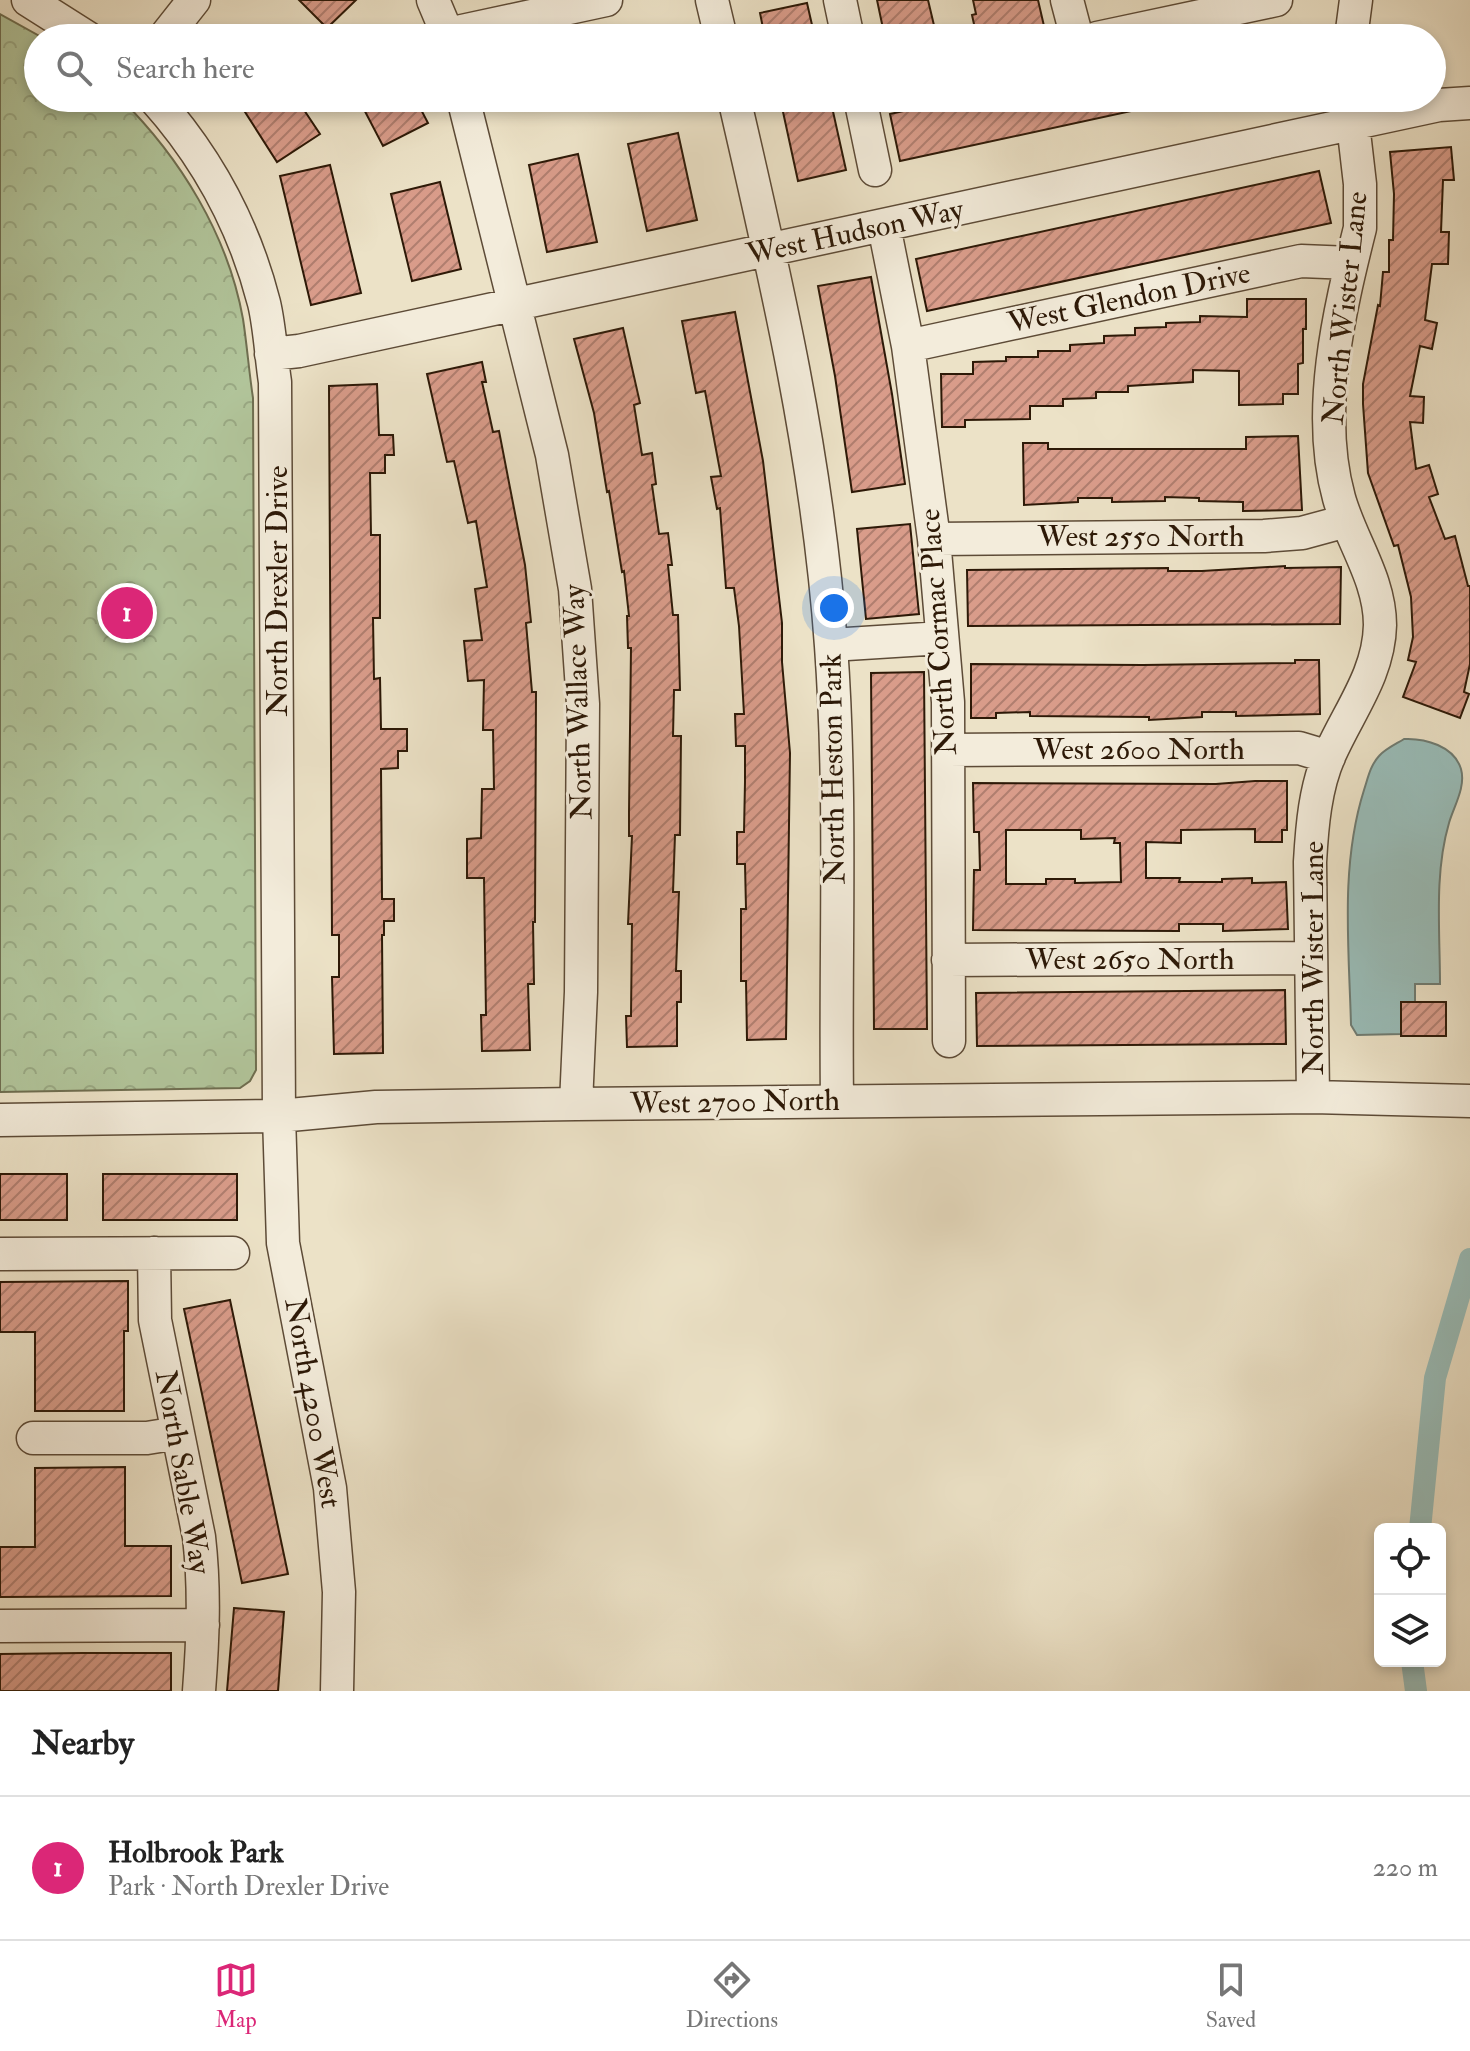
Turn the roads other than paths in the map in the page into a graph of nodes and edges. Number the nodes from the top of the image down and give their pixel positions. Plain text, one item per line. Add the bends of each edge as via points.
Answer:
1 (28, 0) edge
2 (194, 0) edge
3 (433, 0) edge
4 (606, 0) edge
5 (714, 0) edge
6 (840, 0) edge
7 (1067, 0) edge
8 (1276, 0) edge
9 (1356, 0) edge
10 (568, 4) edge
11 (66, 24) edge
12 (175, 24) edge
13 (444, 24) edge
14 (494, 24) edge
15 (718, 24) edge
16 (845, 24) edge
17 (1073, 24) edge
18 (1163, 24) edge
19 (1353, 24) edge
20 (1470, 90) edge
21 (1454, 104) edge
22 (167, 112) edge
23 (466, 112) edge
24 (737, 112) edge
25 (863, 112) edge
26 (1347, 112) edge
27 (1351, 112) edge
28 (875, 170) dead end
29 (884, 226) junction
30 (769, 251) junction
31 (1351, 263) junction
32 (515, 306) junction
33 (908, 346) junction
34 (271, 354) junction
35 (1346, 521) junction
36 (934, 539) junction
37 (942, 638) junction
38 (831, 645) junction
39 (948, 750) junction
40 (1329, 757) junction
41 (1311, 958) junction
42 (948, 960) junction
43 (949, 1041) dead end
44 (1313, 1097) junction
45 (837, 1100) junction
46 (1470, 1101) edge
47 (576, 1104) junction
48 (279, 1116) junction
49 (0, 1120) edge
50 (154, 1253) junction
51 (233, 1253) dead end
52 (0, 1254) edge
53 (178, 1433) junction
54 (33, 1438) dead end
55 (203, 1625) junction
56 (0, 1626) edge
57 (199, 1691) edge
58 (337, 1691) edge

1 - 11 street
2 - 12 street
3 - 13 street
4 - 10 street
5 - 15 street
6 - 16 street
7 - 17 street
8 - 18 street
9 - 19 street
10 - 14 street
20 - 21 street, West Hudson Way
22 - 34 street, North Drexler Drive via 211,173 232,213 264,304
23 - 32 street, North Wallace Way
24 - 30 street, North Heston Park
25 - 28 street
26 - 29 street, West Hudson Way
27 - 31 street, North Wister Lane via 1361,206
29 - 30 street, West Hudson Way
29 - 33 street, North Cormac Place
30 - 32 street, West Hudson Way
30 - 38 street, North Heston Park via 813,475
31 - 33 street, West Glendon Drive via 1301,261
31 - 35 street, North Wister Lane via 1329,396 1330,451
32 - 34 street, West Hudson Way
32 - 47 street, North Wallace Way via 561,498 581,652 583,853
33 - 36 street, North Cormac Place
34 - 48 street, North Drexler Drive via 276,403
35 - 36 street, West 2550 North via 1264,536
35 - 40 street, North Wister Lane via 1373,584 1380,623 1370,677
36 - 37 street, North Cormac Place
37 - 38 street
37 - 39 street, North Cormac Place
38 - 45 street, North Heston Park via 837,755
39 - 40 street, West 2600 North via 1299,748
39 - 42 street, North Cormac Place
40 - 41 street, North Wister Lane via 1312,828
41 - 42 street, West 2650 North
41 - 44 street, North Wister Lane
42 - 43 street, North Cormac Place
44 - 45 street, West 2700 North
44 - 46 street, West 2700 North
45 - 47 street, West 2700 North
47 - 48 street, West 2700 North via 376,1107
48 - 49 street, West 2700 North
48 - 58 street, North 4200 West via 283,1243 323,1441 336,1540
50 - 51 street
50 - 52 street
50 - 53 street, North Sable Way via 155,1320
53 - 54 street
53 - 55 street, North Sable Way via 199,1537
55 - 56 street
55 - 57 street, North Sable Way

